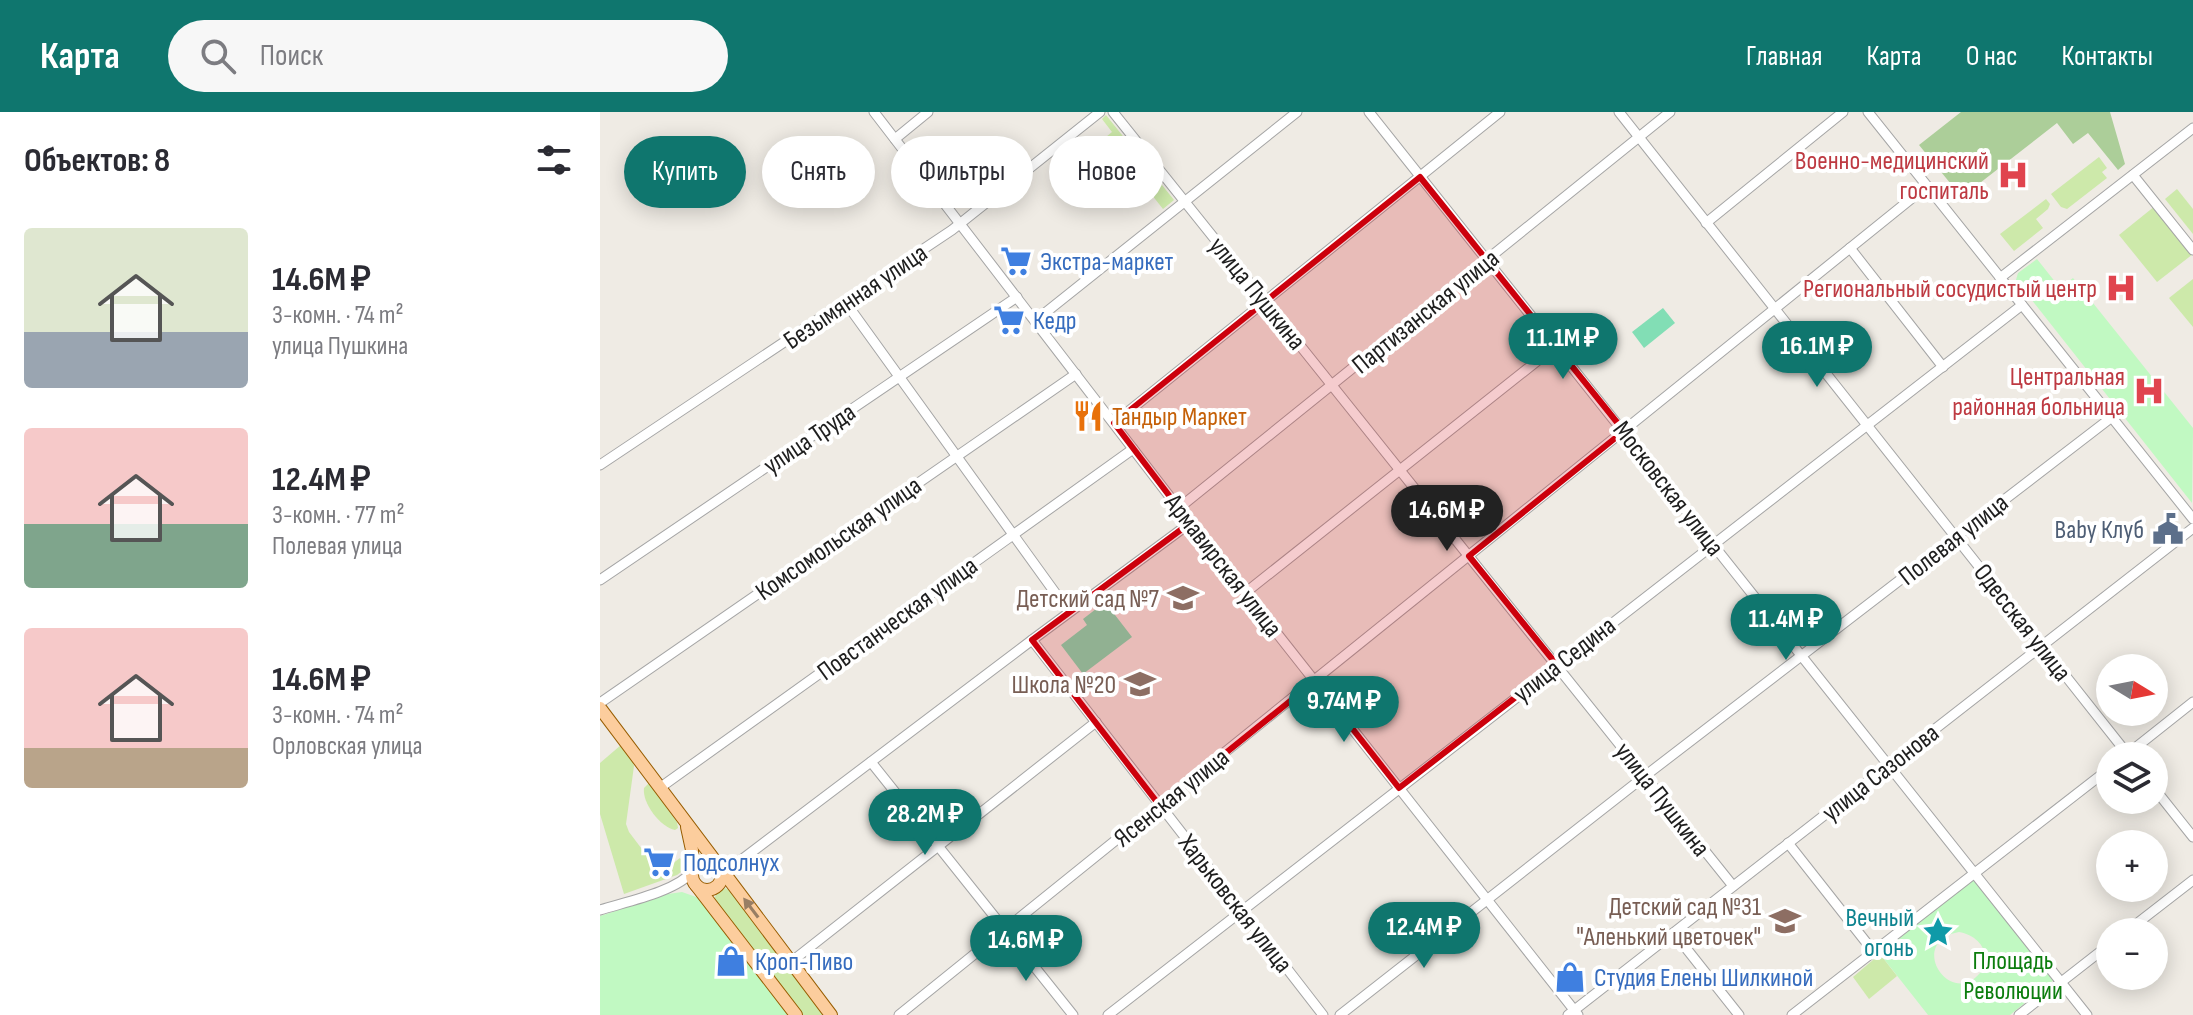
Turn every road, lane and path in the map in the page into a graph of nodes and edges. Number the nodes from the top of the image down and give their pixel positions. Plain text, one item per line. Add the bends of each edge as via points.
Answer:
1 (874, 112) edge
2 (928, 112) edge
3 (1100, 112) edge
4 (1113, 112) edge
5 (1297, 112) edge
6 (1369, 112) edge
7 (1500, 112) edge
8 (1619, 112) edge
9 (1670, 112) edge
10 (1843, 112) edge
11 (1868, 112) edge
12 (2193, 128) edge
13 (893, 136) edge
14 (899, 136) edge
15 (1639, 137) junction
16 (2133, 175) junction
17 (1420, 177) junction
18 (1927, 186) junction
19 (1184, 201) junction
20 (949, 208) edge
21 (1706, 223) junction
22 (961, 224) junction
23 (1850, 248) junction
24 (2193, 250) edge
25 (1488, 260) junction
26 (2000, 278) junction
27 (1017, 297) junction
28 (1265, 302) junction
29 (846, 303) junction
30 (2022, 305) junction
31 (1775, 309) junction
32 (1035, 321) junction
33 (1556, 346) junction
34 (1943, 367) junction
35 (1076, 374) junction
36 (900, 377) junction
37 (1333, 385) junction
38 (2112, 417) junction
39 (1114, 423) junction
40 (1867, 426) junction
41 (1624, 431) junction
42 (1133, 449) junction
43 (957, 456) junction
44 (600, 465) edge
45 (1400, 470) junction
46 (1179, 508) junction
47 (2193, 519) edge
48 (1190, 523) junction
49 (2193, 528) edge
50 (1013, 534) junction
51 (1956, 537) junction
52 (1714, 544) junction
53 (1469, 556) junction
54 (600, 580) edge
55 (1245, 593) junction
56 (1069, 612) junction
57 (1032, 640) junction
58 (2042, 646) junction
59 (1802, 656) junction
60 (1557, 665) junction
61 (1315, 681) junction
62 (2193, 702) edge
63 (600, 706) edge
64 (1096, 722) junction
65 (2117, 742) edge
66 (2143, 742) edge
67 (871, 762) junction
68 (1890, 765) junction
69 (1645, 776) junction
70 (2096, 779) edge
71 (661, 787) junction
72 (1399, 788) junction
73 (1160, 806) junction
74 (2168, 806) edge
75 (685, 820) junction
76 (2193, 837) edge
77 (1788, 843) junction
78 (937, 846) junction
79 (722, 870) junction
80 (693, 871) junction
81 (1974, 873) junction
82 (2193, 880) edge
83 (696, 885) junction
84 (1733, 886) junction
85 (644, 896) junction
86 (1487, 899) junction
87 (600, 910) edge
88 (1242, 910) junction
89 (2144, 918) edge
90 (1005, 931) junction
91 (1674, 933) junction
92 (1873, 951) junction
93 (2096, 955) edge
94 (791, 962) junction
95 (2061, 982) junction
96 (1574, 1013) edge
97 (796, 1015) edge
98 (831, 1015) edge
99 (899, 1015) edge
100 (1073, 1015) edge
101 (1108, 1015) edge
102 (1323, 1015) edge
103 (1340, 1015) edge
104 (1739, 1015) edge
105 (1792, 1015) edge
106 (2019, 1015) edge
107 (2087, 1015) edge

1 - 13 street, Армавирская улица
2 - 14 street
3 - 22 street, Безымянная улица
4 - 19 street, улица Пушкина
5 - 19 street
6 - 17 street, Московская улица
7 - 17 street
8 - 15 street, Одесская улица
9 - 15 street, Партизанская улица
10 - 21 street
11 - 18 street
12 - 16 street
15 - 21 street, Одесская улица
15 - 25 street, Партизанская улица
16 - 24 street
16 - 26 street
17 - 25 street, Московская улица
17 - 28 street
18 - 23 street, Ясенская улица
18 - 26 street
19 - 28 street, улица Пушкина
19 - 32 street
20 - 22 street, Армавирская улица
21 - 31 street, Одесская улица
22 - 27 street, Армавирская улица
22 - 29 street, Безымянная улица
23 - 31 street, Ясенская улица
23 - 34 street
25 - 33 street, Московская улица
25 - 37 street, Партизанская улица
26 - 30 street
27 - 32 street, Армавирская улица
27 - 36 street, улица Труда
28 - 37 street, улица Пушкина
28 - 39 street
29 - 36 street
29 - 44 street, Безымянная улица
30 - 34 street, улица Седина
30 - 38 street
31 - 40 street, Одесская улица
31 - 41 street, Ясенская улица
32 - 35 street, Армавирская улица
33 - 41 street, Московская улица
33 - 45 street
34 - 40 street, улица Седина
35 - 39 street, Армавирская улица
35 - 43 street, Комсомольская улица
36 - 43 street
36 - 54 street, улица Труда
37 - 45 street, улица Пушкина
37 - 46 street, Партизанская улица
38 - 47 street
38 - 51 street, Полевая улица
39 - 42 street, Армавирская улица
40 - 51 street, Одесская улица
40 - 52 street, улица Седина
41 - 52 street, Московская улица
41 - 53 street, Ясенская улица
42 - 46 street, Армавирская улица
42 - 50 street, Повстанческая улица
43 - 50 street
43 - 63 street, Комсомольская улица
45 - 53 street, улица Пушкина
45 - 55 street
46 - 48 street, Армавирская улица
48 - 55 street, Армавирская улица
48 - 56 street
49 - 58 street, улица Сазонова
50 - 56 street
50 - 71 street, Повстанческая улица
51 - 58 street, Одесская улица
51 - 59 street, Полевая улица
52 - 59 street, Московская улица
52 - 60 street, улица Седина
53 - 60 street, улица Пушкина
53 - 61 street, Ясенская улица
55 - 61 street, Армавирская улица
56 - 57 street
57 - 64 street, Харьковская улица
57 - 67 street
58 - 65 street, Одесская улица
58 - 68 street, улица Сазонова
59 - 68 street, Московская улица
59 - 69 street, Полевая улица
60 - 69 street, улица Пушкина
60 - 72 street, улица Седина
61 - 72 street, Армавирская улица
61 - 73 street, Ясенская улица
62 - 66 street
63 - 71 main road
64 - 73 street, Харьковская улица
64 - 78 street
67 - 78 street
67 - 79 street
68 - 77 street, улица Сазонова
68 - 81 street, Московская улица
69 - 84 street, улица Пушкина
69 - 86 street, Полевая улица
70 - 81 street
71 - 75 main road
72 - 86 street, Армавирская улица
72 - 88 street, улица Седина
73 - 88 street, Харьковская улица
73 - 90 street, Ясенская улица
74 - 76 street
75 - 79 main road
75 - 80 main road
77 - 84 street, улица Сазонова
77 - 92 street
78 - 90 street
78 - 94 street
79 - 80 main road via 706,860
79 - 83 main road via 716,886 705,890
94 -> 79 main road
80 - 83 main road
80 - 85 street
81 - 92 street
81 - 95 street, Московская улица
82 - 89 street
83 - 85 street
83 - 97 main road
84 - 91 street, улица Сазонова
85 - 87 street
86 - 96 street, Армавирская улица
86 - 103 street, Полевая улица
88 - 101 street, улица Седина
88 - 102 street, Харьковская улица
90 - 99 street, Ясенская улица
90 - 100 street
91 - 96 street, улица Сазонова
91 - 104 street
92 - 105 street
93 - 95 street
94 - 98 main road
95 - 106 street
95 - 107 street, Московская улица

